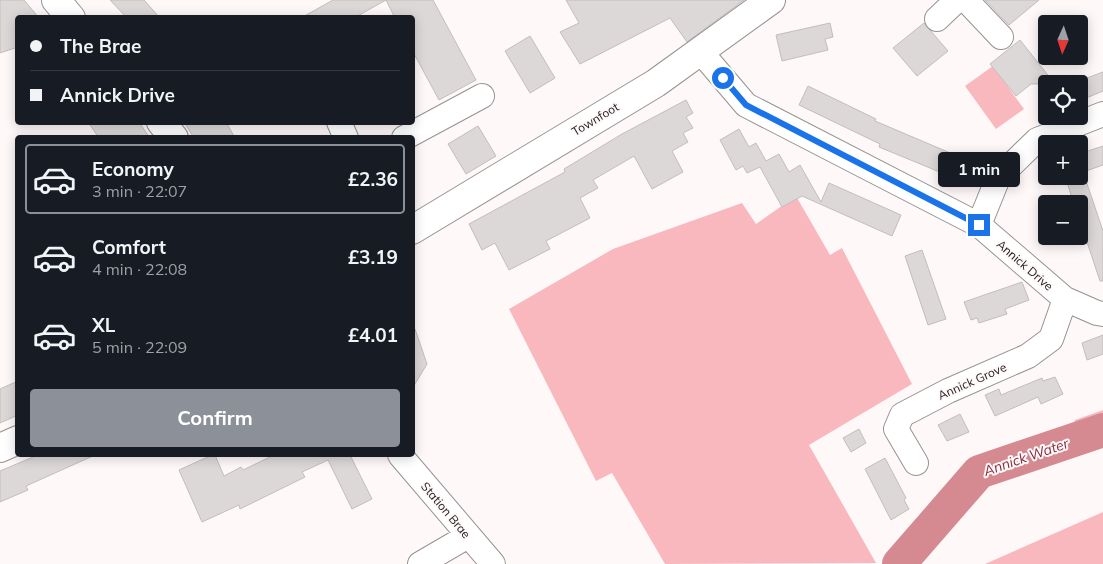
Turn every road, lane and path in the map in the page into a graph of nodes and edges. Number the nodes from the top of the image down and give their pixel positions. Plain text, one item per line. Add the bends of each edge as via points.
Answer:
1 (56, 0) edge
2 (771, 0) edge
3 (957, 0) edge
4 (966, 0) edge
5 (68, 15) edge
6 (937, 19) dead end
7 (1001, 37) dead end
8 (700, 51) junction
9 (482, 96) dead end
10 (1103, 114) edge
11 (163, 125) edge
12 (172, 135) edge
13 (410, 135) edge
14 (979, 225) junction
15 (415, 228) edge
16 (1065, 299) junction
17 (1103, 314) edge
18 (15, 441) edge
19 (0, 448) edge
20 (402, 457) edge
21 (916, 463) dead end
22 (468, 536) junction
23 (420, 564) edge
24 (493, 564) edge

1 - 5 main road
2 - 8 main road, Townfoot
3 - 6 street
4 - 7 street
8 - 14 street, Annick Drive via 746,105
8 - 15 main road, Townfoot via 656,83
9 - 13 street
10 - 14 street via 1037,140 998,178
11 - 12 main road
14 - 16 street, Annick Drive
16 - 17 street, Annick Drive
16 - 21 street, Annick Grove via 1051,339 1028,356 902,415 896,428
18 - 19 main road
20 - 22 street, Station Brae
22 - 23 street
22 - 24 street, Station Brae

